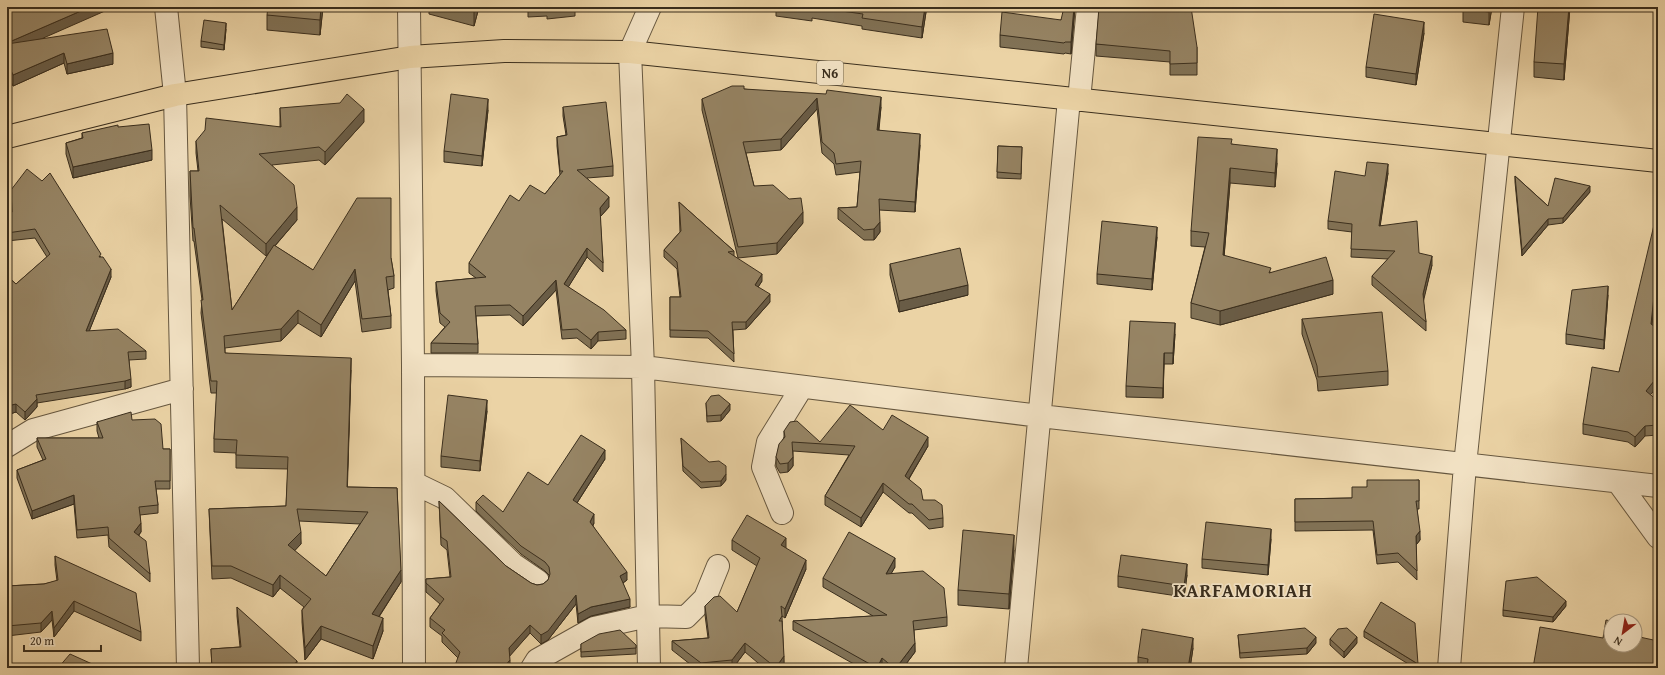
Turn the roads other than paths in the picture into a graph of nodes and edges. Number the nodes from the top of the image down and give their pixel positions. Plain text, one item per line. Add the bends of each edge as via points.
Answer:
1 (166, 7) edge
2 (409, 7) edge
3 (650, 7) edge
4 (1088, 7) edge
5 (1513, 7) edge
6 (630, 52) junction
7 (410, 57) junction
8 (175, 95) junction
9 (1074, 99) junction
10 (7, 137) edge
11 (1500, 144) junction
12 (1658, 161) edge
13 (413, 365) junction
14 (643, 367) junction
15 (802, 387) junction
16 (182, 389) junction
17 (1040, 416) junction
18 (7, 446) edge
19 (1465, 465) junction
20 (1618, 482) junction
21 (414, 483) junction
22 (1658, 486) edge
23 (782, 513) dead end
24 (1658, 536) edge
25 (718, 566) dead end
26 (538, 581) dead end
27 (648, 616) junction
28 (188, 668) edge
29 (414, 668) edge
30 (532, 668) edge
31 (649, 668) edge
32 (1016, 668) edge
33 (1449, 668) edge

1 - 8 street
2 - 7 street
3 - 6 street
4 - 9 street
5 - 11 street
6 - 7 highway, N6 via 504,51
6 - 9 highway, N6
6 - 14 street
7 - 8 highway, N6
7 - 13 street
8 - 10 highway, N6
8 - 16 street
9 - 11 highway, N6
9 - 17 street
11 - 12 highway, N6
11 - 19 street
13 - 14 street
13 - 21 street
14 - 15 street
14 - 27 street
15 - 17 street
15 - 23 street via 768,442 763,467
16 - 18 street via 33,430
16 - 28 street
17 - 19 street
17 - 32 street
19 - 20 street
19 - 33 street
20 - 22 street
20 - 24 street
21 - 26 street via 445,498 513,564
21 - 29 street
25 - 27 street via 705,598 686,617
27 - 30 street via 594,628 537,660
27 - 31 street

